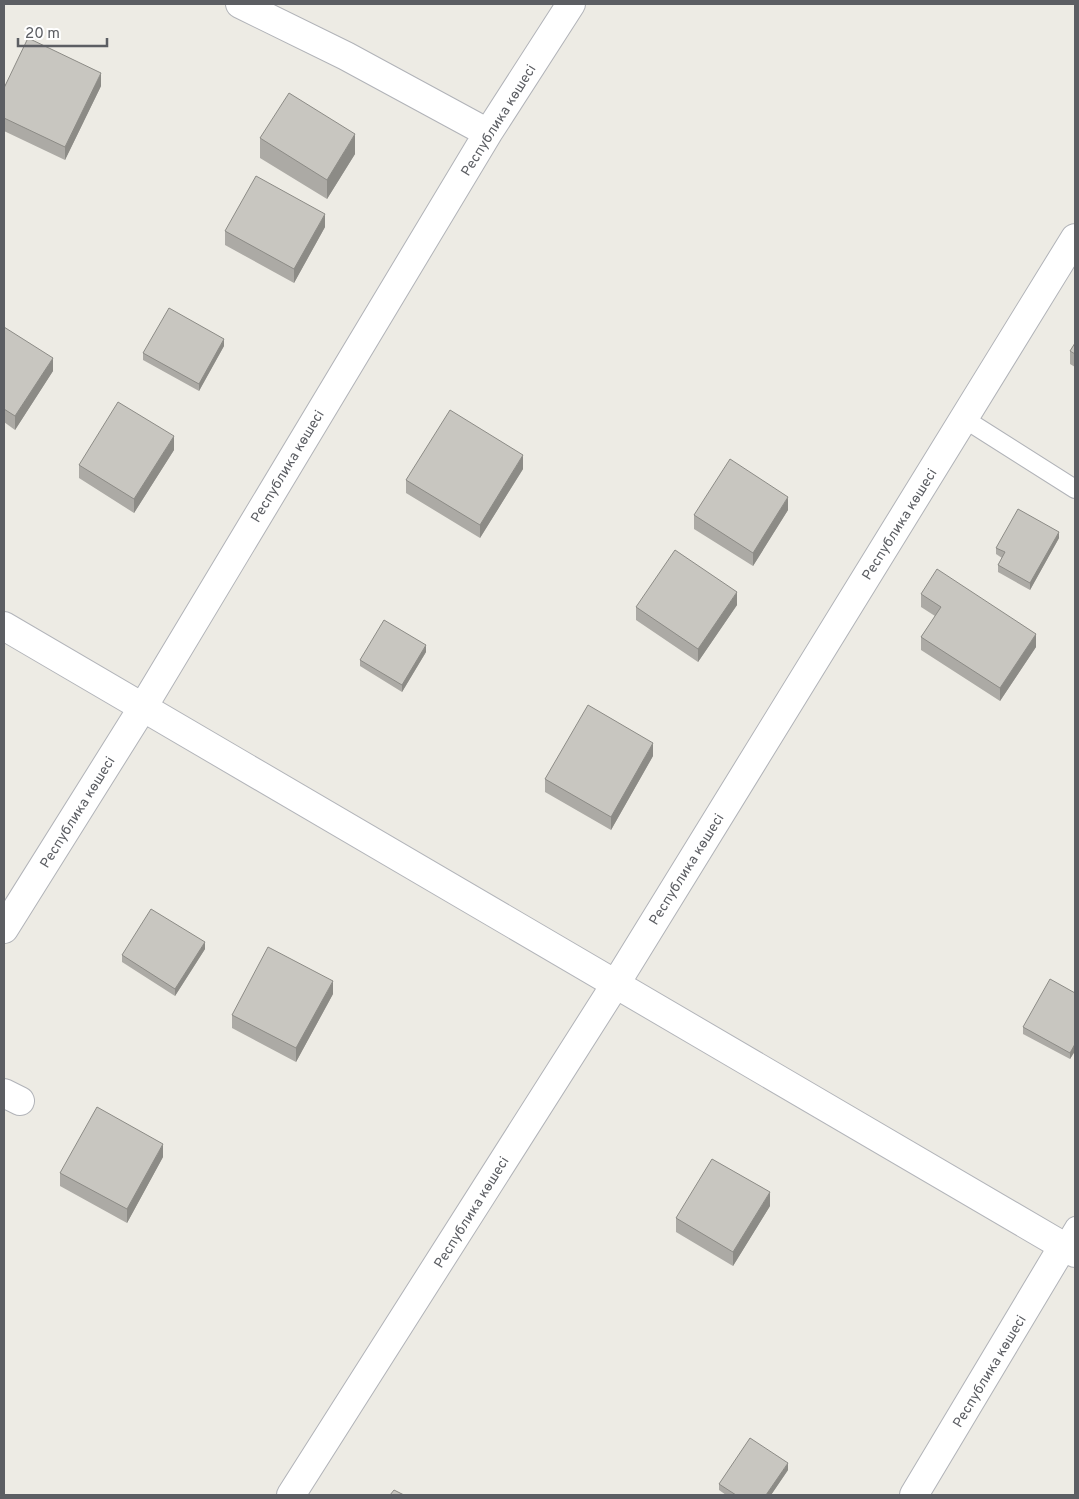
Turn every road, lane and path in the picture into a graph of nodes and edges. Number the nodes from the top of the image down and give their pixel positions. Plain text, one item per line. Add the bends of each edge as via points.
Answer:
1 (240, 4) edge
2 (571, 4) edge
3 (488, 133) junction
4 (1075, 238) edge
5 (963, 418) junction
6 (1075, 489) edge
7 (4, 626) edge
8 (143, 708) junction
9 (4, 929) edge
10 (615, 985) junction
11 (1071, 1242) edge
12 (291, 1495) edge
13 (914, 1495) edge

1 - 3 street via 346,56
2 - 3 street, Республика көшесі
3 - 8 street, Республика көшесі
4 - 5 street, Республика көшесі
5 - 6 lane
5 - 10 street, Республика көшесі
7 - 8 street
8 - 9 street, Республика көшесі
8 - 10 street
10 - 11 street
10 - 12 street, Республика көшесі
11 - 13 street, Республика көшесі

